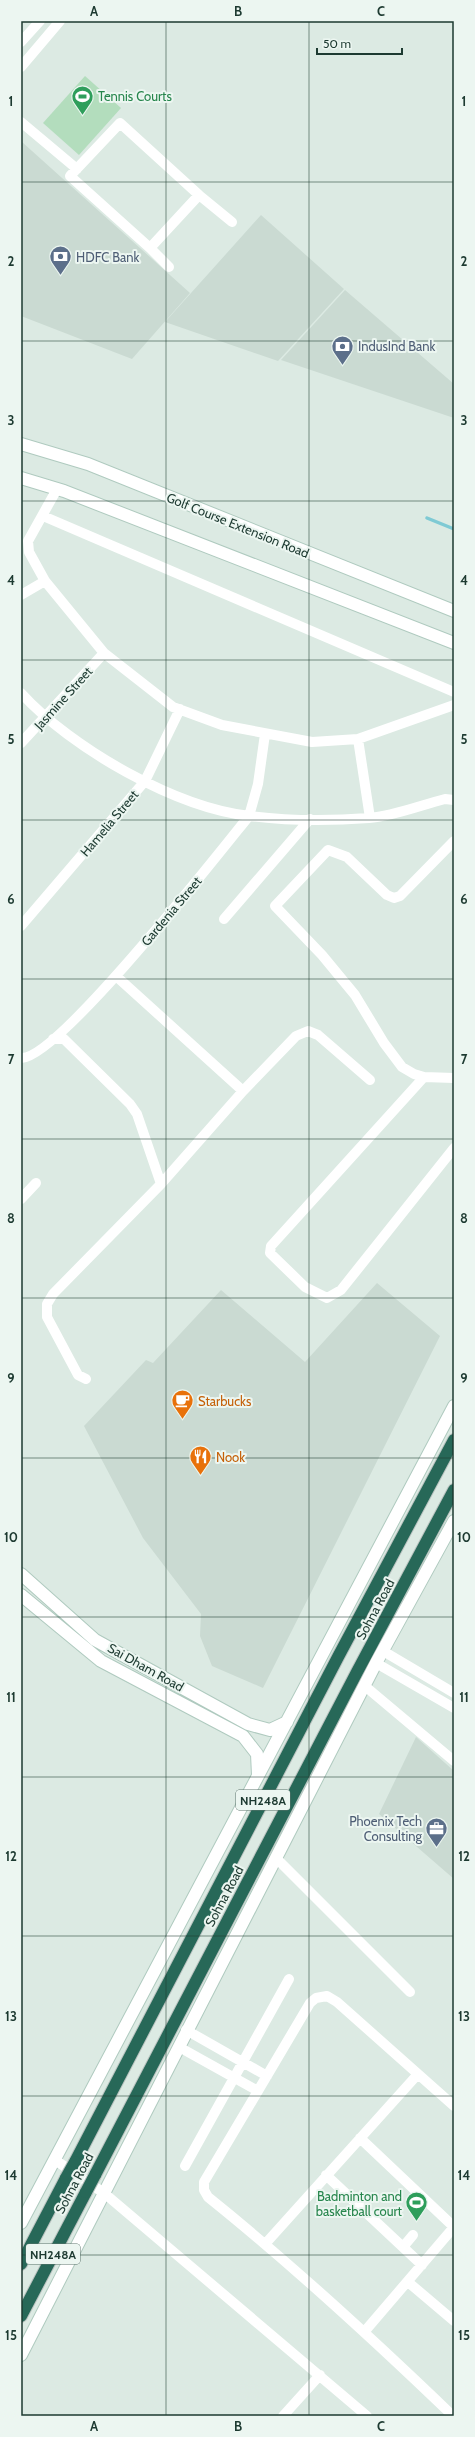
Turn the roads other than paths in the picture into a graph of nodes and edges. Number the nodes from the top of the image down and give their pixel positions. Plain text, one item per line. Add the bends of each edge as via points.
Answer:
1 (40, 21) edge
2 (60, 21) edge
3 (21, 42) edge
4 (21, 67) edge
5 (21, 122) edge
6 (76, 169) junction
7 (199, 195) junction
8 (232, 222) dead end
9 (150, 248) junction
10 (169, 267) dead end
11 (21, 444) edge
12 (21, 478) edge
13 (57, 489) junction
14 (43, 516) junction
15 (45, 581) junction
16 (21, 595) edge
17 (454, 611) edge
18 (454, 642) edge
19 (104, 653) junction
20 (454, 692) edge
21 (21, 693) edge
22 (454, 705) edge
23 (180, 709) junction
24 (46, 716) junction
25 (265, 734) junction
26 (358, 739) junction
27 (21, 744) edge
28 (145, 781) junction
29 (454, 800) edge
30 (250, 816) junction
31 (370, 818) junction
32 (310, 819) junction
33 (454, 841) edge
34 (224, 919) dead end
35 (21, 926) edge
36 (116, 976) junction
37 (53, 1039) junction
38 (24, 1058) edge
39 (424, 1077) junction
40 (454, 1078) edge
41 (370, 1080) dead end
42 (243, 1091) junction
43 (454, 1148) edge
44 (36, 1183) dead end
45 (161, 1184) junction
46 (21, 1199) edge
47 (86, 1379) dead end
48 (454, 1406) edge
49 (454, 1440) edge
50 (454, 1490) edge
51 (454, 1522) edge
52 (21, 1574) edge
53 (21, 1595) edge
54 (383, 1651) junction
55 (376, 1663) junction
56 (172, 1681) junction
57 (366, 1686) junction
58 (454, 1693) edge
59 (164, 1695) junction
60 (454, 1708) edge
61 (286, 1722) junction
62 (454, 1761) edge
63 (258, 1775) junction
64 (276, 1858) junction
65 (289, 1979) dead end
66 (410, 1992) dead end
67 (186, 2030) junction
68 (179, 2047) junction
69 (243, 2061) junction
70 (418, 2074) junction
71 (234, 2076) junction
72 (267, 2076) junction
73 (258, 2091) junction
74 (454, 2106) edge
75 (360, 2138) junction
76 (55, 2160) junction
77 (185, 2166) dead end
78 (326, 2175) junction
79 (104, 2193) junction
80 (21, 2223) edge
81 (454, 2227) edge
82 (413, 2235) dead end
83 (266, 2243) junction
84 (402, 2247) junction
85 (21, 2264) edge
86 (422, 2265) junction
87 (408, 2282) junction
88 (21, 2316) edge
89 (454, 2321) edge
90 (365, 2332) junction
91 (21, 2355) edge
92 (320, 2375) junction
93 (283, 2416) edge
94 (367, 2416) edge
95 (453, 2416) edge

1 - 3 street
2 - 4 street
5 - 6 street
6 - 7 street via 120,123
6 - 9 street via 70,176
7 - 8 street
7 - 9 street
9 - 10 street
11 - 17 main road, Golf Course Extension Road via 88,464
12 - 13 main road
13 - 14 street
13 - 18 main road
14 - 15 street via 28,541 29,552
14 - 20 street
15 - 16 street
15 - 19 street
19 - 23 street
19 - 24 street, Jasmine Street
21 - 24 street
22 - 26 street
23 - 25 street via 222,725
23 - 28 street, Hamelia Street
24 - 27 street, Jasmine Street
24 - 28 street via 103,758
25 - 26 street via 312,742
25 - 30 street, Gardenia Street via 258,784
26 - 31 street
28 - 30 street via 199,803
28 - 35 street, Hamelia Street
29 - 31 street via 445,799
30 - 32 street
30 - 36 street, Gardenia Street
31 - 32 street
32 - 34 street
33 - 39 street via 400,896 394,898 346,857 328,850 275,906 322,955 355,995 402,1067
36 - 37 street, Gardenia Street
36 - 42 street
37 - 38 street, Gardenia Street
37 - 45 street via 64,1039 130,1104 137,1114
39 - 40 street
39 - 43 street via 271,1246 270,1253 305,1287 327,1298 341,1290
41 - 42 street via 318,1035 308,1031 296,1036
42 - 45 street
44 - 46 street
45 - 47 street via 53,1294 47,1304 47,1317 78,1375
48 - 61 main road
49 - 85 highway, Sohna Road / NH248A, bridge
50 - 88 highway, Sohna Road / NH248A, bridge
51 - 54 main road
52 - 56 main road, Sai Dham Road via 95,1640
53 - 59 main road, Sai Dham Road via 101,1661
54 - 55 main road
54 - 58 street
55 - 57 main road
55 - 60 street
56 - 59 street
56 - 61 main road, Sai Dham Road via 248,1724 270,1730
57 - 62 street
57 - 64 main road
59 - 63 main road, Sai Dham Road via 243,1736 257,1754
61 - 63 main road
63 - 76 main road
64 - 66 street
64 - 67 main road
65 - 69 street
67 - 68 main road
67 - 69 street
68 - 71 street
68 - 79 main road
69 - 71 street
69 - 72 street
70 - 72 street via 327,1996 316,1998 310,2003
70 - 74 street
70 - 75 street
71 - 73 street
71 - 77 street
72 - 73 street
73 - 83 street via 204,2182 204,2190 208,2197
75 - 78 street
75 - 81 street
76 - 79 street
76 - 80 main road
78 - 83 street
78 - 84 street
79 - 91 main road
79 - 92 street
81 - 86 street
82 - 84 street
83 - 90 street
84 - 86 street
86 - 87 street
87 - 89 street
87 - 90 street
90 - 95 street
92 - 93 street
92 - 94 street

